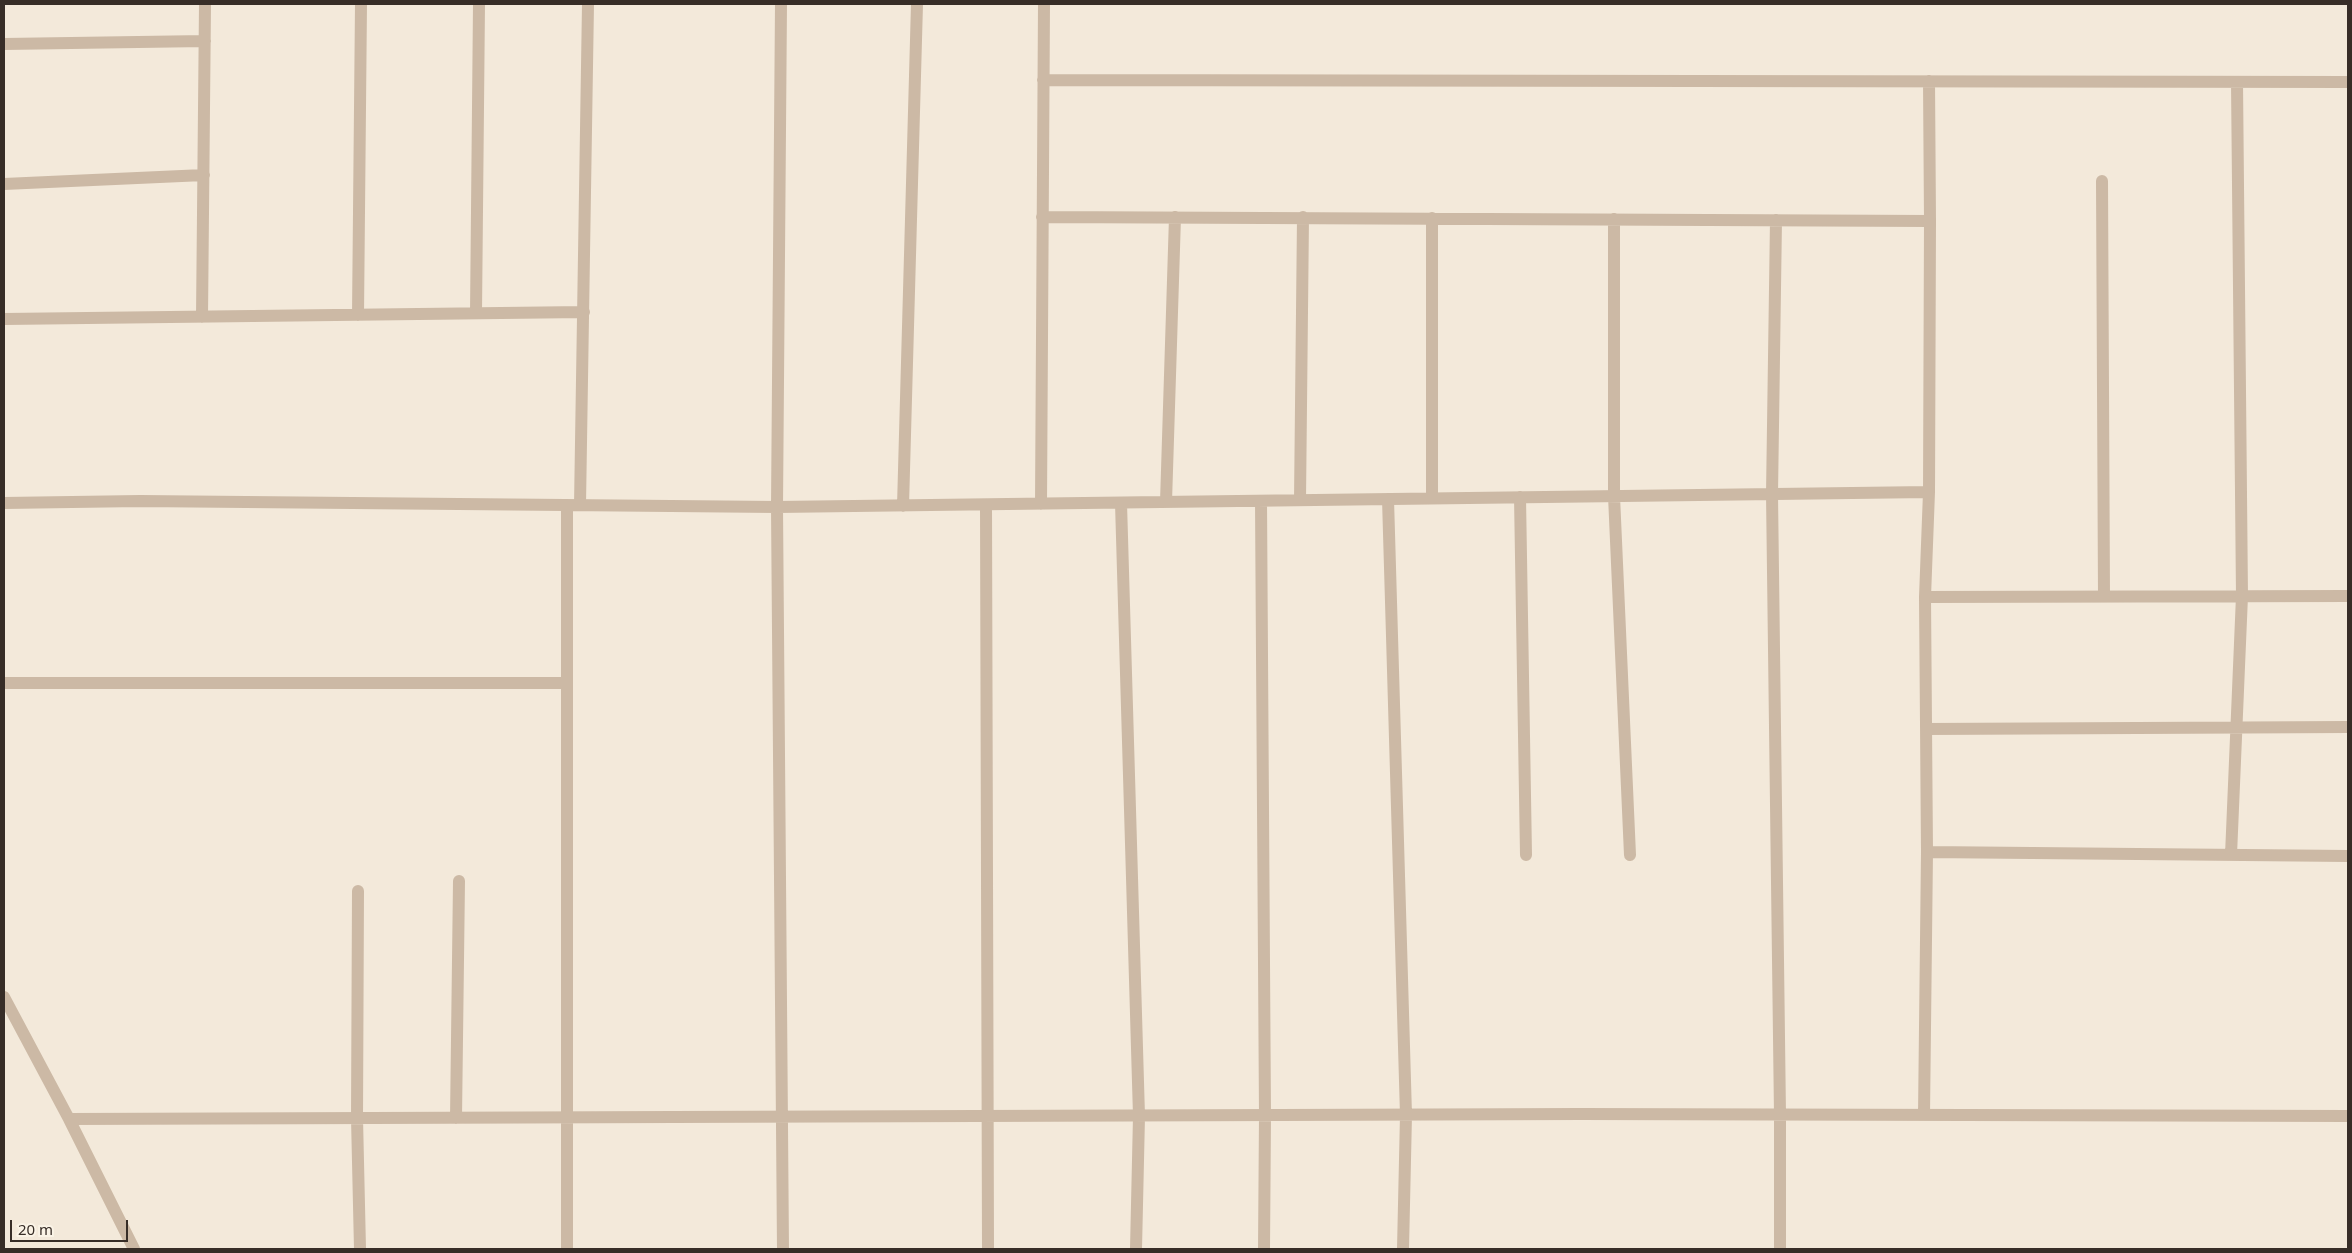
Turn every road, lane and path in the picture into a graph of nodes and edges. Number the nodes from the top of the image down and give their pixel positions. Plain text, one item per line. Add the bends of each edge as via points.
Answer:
1 (205, 4) edge
2 (361, 4) edge
3 (479, 4) edge
4 (588, 4) edge
5 (781, 4) edge
6 (917, 4) edge
7 (1044, 4) edge
8 (205, 41) junction
9 (4, 44) edge
10 (1043, 80) junction
11 (1929, 81) junction
12 (2237, 82) junction
13 (2348, 82) edge
14 (204, 176) junction
15 (2102, 181) dead end
16 (4, 184) edge
17 (1042, 217) junction
18 (1175, 217) junction
19 (1303, 217) junction
20 (1432, 218) junction
21 (1614, 219) junction
22 (1776, 220) junction
23 (1930, 220) junction
24 (584, 312) junction
25 (476, 313) junction
26 (358, 315) junction
27 (202, 317) junction
28 (4, 319) edge
29 (1928, 492) junction
30 (1772, 494) junction
31 (1614, 496) junction
32 (1432, 498) junction
33 (1520, 498) junction
34 (1388, 499) junction
35 (1300, 500) junction
36 (1261, 501) junction
37 (1166, 502) junction
38 (4, 503) edge
39 (1121, 503) junction
40 (1040, 504) junction
41 (567, 505) junction
42 (580, 505) junction
43 (986, 505) junction
44 (777, 506) junction
45 (903, 506) junction
46 (2104, 596) junction
47 (2242, 596) junction
48 (2348, 596) edge
49 (1925, 597) junction
50 (4, 683) edge
51 (567, 683) junction
52 (2348, 727) edge
53 (2238, 728) junction
54 (1926, 729) junction
55 (1927, 852) junction
56 (1526, 855) dead end
57 (1630, 855) dead end
58 (2230, 855) junction
59 (2348, 856) edge
60 (459, 881) dead end
61 (358, 891) dead end
62 (4, 996) edge
63 (1265, 1115) junction
64 (1406, 1115) junction
65 (1780, 1115) junction
66 (1924, 1115) junction
67 (987, 1116) junction
68 (1139, 1116) junction
69 (2348, 1116) edge
70 (568, 1117) junction
71 (783, 1117) junction
72 (357, 1118) junction
73 (456, 1118) junction
74 (69, 1119) junction
75 (134, 1249) edge
76 (360, 1249) edge
77 (567, 1249) edge
78 (783, 1249) edge
79 (988, 1249) edge
80 (1136, 1249) edge
81 (1264, 1249) edge
82 (1403, 1249) edge
83 (1780, 1249) edge

1 - 8 street
2 - 26 street
3 - 25 street
4 - 24 street
5 - 44 street
6 - 45 street
7 - 10 street
8 - 9 street
8 - 14 street
10 - 11 street
10 - 17 street
11 - 12 street
11 - 23 street
12 - 13 street
12 - 47 street
14 - 16 street
14 - 27 street
15 - 46 street
17 - 18 street
17 - 40 street
18 - 19 street
18 - 37 street
19 - 20 street
19 - 35 street
20 - 21 street
20 - 32 street
21 - 22 street
21 - 31 street
22 - 23 street
22 - 30 street
23 - 29 street
24 - 25 street
24 - 42 street
25 - 26 street
26 - 27 street
27 - 28 street
29 - 30 street
29 - 49 street
30 - 31 street
30 - 65 street
31 - 33 street
31 - 57 street
32 - 33 street
32 - 34 street
33 - 56 street
34 - 35 street
34 - 64 street
35 - 36 street
36 - 37 street
36 - 63 street
37 - 39 street
38 - 41 street
39 - 40 street
39 - 68 street
40 - 43 street
41 - 42 street
41 - 51 street
42 - 44 street
43 - 45 street
43 - 67 street
44 - 45 street
44 - 71 street
46 - 47 street
46 - 49 street
47 - 48 street
47 - 53 street
49 - 54 street
50 - 51 street
51 - 70 street
52 - 53 street
53 - 54 street
53 - 58 street
54 - 55 street
55 - 58 street
55 - 66 street
58 - 59 street
60 - 73 street
61 - 72 street
62 - 74 street
63 - 64 street
63 - 68 street
63 - 81 street
64 - 65 street
64 - 82 street
65 - 66 street
65 - 83 street
66 - 69 street
67 - 68 street
67 - 71 street
67 - 79 street
68 - 80 street
70 - 71 street
70 - 73 street
70 - 77 street
71 - 78 street
72 - 73 street
72 - 74 street
72 - 76 street
74 - 75 street

